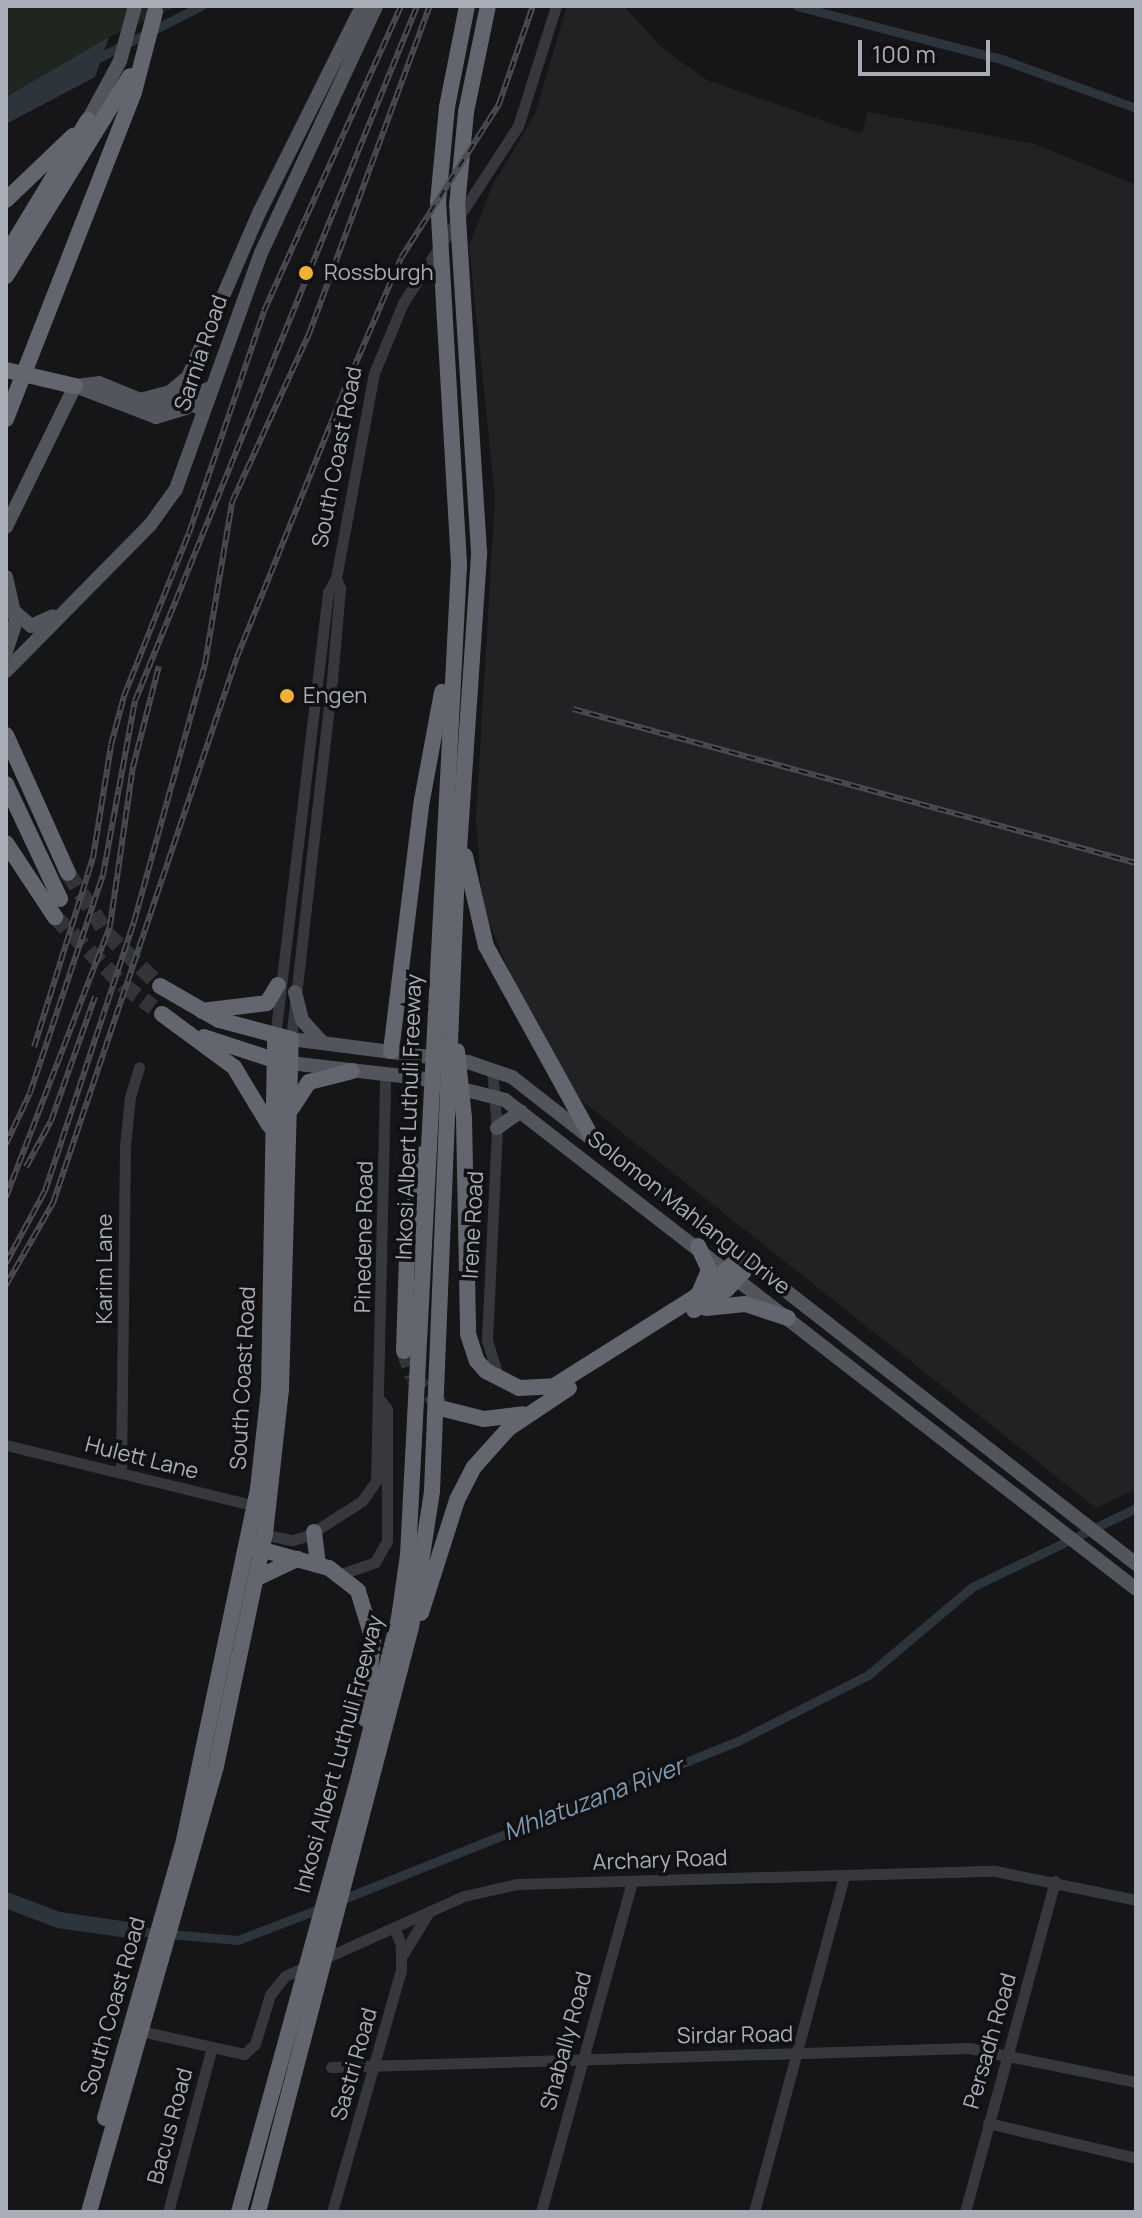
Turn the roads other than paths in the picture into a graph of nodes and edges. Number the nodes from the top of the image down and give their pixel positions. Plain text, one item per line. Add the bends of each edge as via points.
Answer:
1 (135, 6) edge
2 (362, 6) edge
3 (376, 6) edge
4 (467, 6) edge
5 (488, 6) edge
6 (556, 6) edge
7 (155, 9) edge
8 (144, 54) junction
9 (88, 120) junction
10 (6, 200) edge
11 (6, 255) edge
12 (6, 276) edge
13 (6, 370) edge
14 (75, 386) junction
15 (140, 400) junction
16 (198, 408) junction
17 (6, 419) edge
18 (6, 527) edge
19 (6, 577) edge
20 (67, 607) junction
21 (14, 610) junction
22 (456, 616) junction
23 (6, 651) edge
24 (6, 671) edge
25 (6, 735) edge
26 (6, 784) edge
27 (312, 802) junction
28 (460, 826) junction
29 (6, 843) edge
30 (298, 852) junction
31 (313, 855) junction
32 (68, 873) tunnel mouth
33 (60, 899) tunnel mouth
34 (55, 917) tunnel mouth
35 (278, 985) junction
36 (160, 986) tunnel mouth
37 (295, 992) junction
38 (201, 1011) junction
39 (283, 1038) junction
40 (324, 1043) junction
41 (391, 1051) junction
42 (272, 1061) junction
43 (290, 1063) junction
44 (139, 1067) dead end
45 (492, 1069) junction
46 (352, 1071) junction
47 (385, 1075) junction
48 (496, 1096) junction
49 (521, 1111) junction
50 (457, 1117) junction
51 (289, 1125) junction
52 (497, 1128) junction
53 (272, 1130) junction
54 (428, 1138) junction
55 (592, 1138) junction
56 (698, 1246) junction
57 (747, 1259) junction
58 (733, 1275) junction
59 (278, 1295) junction
60 (694, 1298) junction
61 (682, 1317) junction
62 (788, 1318) junction
63 (404, 1351) tunnel mouth
64 (500, 1381) junction
65 (381, 1401) junction
66 (444, 1409) tunnel mouth
67 (528, 1413) junction
68 (6, 1445) edge
69 (121, 1473) junction
70 (372, 1491) junction
71 (389, 1492) junction
72 (262, 1508) junction
73 (314, 1532) junction
74 (256, 1540) junction
75 (299, 1559) junction
76 (318, 1564) junction
77 (1136, 1564) edge
78 (341, 1574) junction
79 (255, 1579) junction
80 (1136, 1589) edge
81 (411, 1627) junction
82 (236, 1628) junction
83 (373, 1748) junction
84 (844, 1875) junction
85 (632, 1881) junction
86 (1055, 1881) junction
87 (1136, 1900) edge
88 (437, 1907) junction
89 (394, 1927) junction
90 (402, 1955) junction
91 (134, 2030) junction
92 (211, 2050) junction
93 (1008, 2052) junction
94 (796, 2054) junction
95 (581, 2059) junction
96 (375, 2065) junction
97 (331, 2067) dead end
98 (1136, 2082) edge
99 (988, 2123) junction
100 (1136, 2158) edge
101 (78, 2212) edge
102 (89, 2212) edge
103 (168, 2212) edge
104 (239, 2212) edge
105 (258, 2212) edge
106 (332, 2212) edge
107 (541, 2212) edge
108 (754, 2212) edge
109 (965, 2212) edge

1 - 9 main road via 120,61
2 - 15 main road, Sarnia Road via 259,213 193,370 177,388
3 - 16 main road, Sarnia Road via 267,238
4 - 22 highway, Inkosi Albert Luthuli Freeway via 442,150 440,287 458,517
5 - 28 highway, Inkosi Albert Luthuli Freeway via 463,136 459,273 479,537
6 - 27 street, South Coast Road via 537,80 518,126 410,291 382,350 336,578
7 - 8 highway
8 - 12 highway
8 - 17 highway
9 - 10 highway
9 - 11 highway
13 - 14 highway
14 - 15 main road, Sarnia Road via 92,382
14 - 16 main road via 147,417
14 - 18 main road
15 - 16 main road
16 - 20 main road, Sarnia Road via 176,489 163,509
19 - 21 main road
20 - 21 main road via 31,626
20 - 24 main road, Sarnia Road
21 - 23 main road via 15,629
22 - 41 highway via 422,800
22 - 54 highway, Inkosi Albert Luthuli Freeway
25 - 32 highway
26 - 33 highway
27 - 30 street, South Coast Road
27 - 31 street, South Coast Road
28 - 50 highway, Inkosi Albert Luthuli Freeway via 452,1034
28 - 55 highway via 486,946
29 - 34 highway
30 - 31 street
30 - 35 street, South Coast Road
31 - 37 street, South Coast Road
35 - 38 highway via 267,1003
35 - 39 street, South Coast Road
36 - 38 highway, Solomon Mahlangu Drive
37 - 39 street, South Coast Road
37 - 40 main road via 302,1020
38 - 39 highway, Solomon Mahlangu Drive
39 - 40 main road, Solomon Mahlangu Drive
39 - 42 highway, South Coast Road
39 - 43 highway, South Coast Road
40 - 41 main road, Solomon Mahlangu Drive
41 - 45 main road, Solomon Mahlangu Drive
42 - 43 highway, Solomon Mahlangu Drive
42 - 53 highway, South Coast Road
42 - 53 highway, Solomon Mahlangu Drive via 229,1049 158,1010 234,1067
43 - 46 main road, Solomon Mahlangu Drive
43 - 51 highway, South Coast Road
44 - 69 street, Karim Lane via 125,1146
45 - 48 street, Irene Road
45 - 55 main road, Solomon Mahlangu Drive via 529,1089
46 - 47 main road, Solomon Mahlangu Drive
46 - 51 highway via 320,1078 301,1089
47 - 48 main road, Solomon Mahlangu Drive
47 - 65 street, Pinedene Road
48 - 49 main road, Solomon Mahlangu Drive
48 - 52 street, Irene Road
49 - 52 main road
49 - 56 main road, Solomon Mahlangu Drive
50 - 64 highway via 468,1334 477,1361
50 - 81 highway, Inkosi Albert Luthuli Freeway via 435,1452
51 - 59 highway, South Coast Road
52 - 64 street, Irene Road via 487,1340
53 - 59 highway, South Coast Road
54 - 63 highway via 415,1183
54 - 83 highway, Inkosi Albert Luthuli Freeway via 411,1529
55 - 57 main road, Solomon Mahlangu Drive
56 - 58 main road, Solomon Mahlangu Drive
56 - 60 highway via 709,1270
57 - 58 highway
57 - 77 main road, Solomon Mahlangu Drive
58 - 60 highway
58 - 61 highway
58 - 62 main road, Solomon Mahlangu Drive
59 - 72 highway, South Coast Road
60 - 64 highway via 554,1386 529,1389
61 - 62 highway via 732,1303
61 - 67 highway
62 - 80 main road, Solomon Mahlangu Drive
65 - 70 street, Pinedene Road
65 - 71 street, Pinedene Road via 387,1409
66 - 67 highway via 484,1419
67 - 81 highway via 484,1453 464,1482 426,1604
68 - 69 street, Hulett Lane
69 - 72 street, Hulett Lane
70 - 71 street
70 - 73 street
71 - 78 street, Pinedene Road via 382,1553 365,1568
72 - 74 highway, South Coast Road
73 - 74 street via 292,1540
73 - 76 highway
74 - 75 highway
74 - 79 highway, South Coast Road
74 - 82 highway, South Coast Road
75 - 76 highway
75 - 79 highway
76 - 78 highway
78 - 83 highway via 358,1591 371,1623
79 - 82 highway, South Coast Road
81 - 83 highway, Inkosi Albert Luthuli Freeway
82 - 91 highway, South Coast Road via 188,1847
83 - 104 highway, Inkosi Albert Luthuli Freeway via 360,1772
83 - 105 highway, Inkosi Albert Luthuli Freeway
84 - 85 street, Archary Road
84 - 86 street, Archary Road via 995,1871
84 - 94 street
85 - 88 street, Archary Road via 517,1884
85 - 95 street, Shabally Road
86 - 87 street, Archary Road
86 - 93 street, Persadh Road
88 - 89 street, Archary Road
88 - 90 street via 419,1923
89 - 90 street, Sastri Road
89 - 92 street, Archary Road via 285,1976 270,1995 250,2051 235,2055
90 - 96 street, Sastri Road
91 - 92 street
91 - 101 highway, South Coast Road
91 - 102 highway, South Coast Road
92 - 103 street, Bacus Road
93 - 94 street, Sirdar Road via 969,2048
93 - 98 street, Sirdar Road
93 - 99 street, Persadh Road
94 - 95 street, Sirdar Road
94 - 108 street
95 - 96 street, Sirdar Road
95 - 107 street, Shabally Road
96 - 97 street, Sirdar Road
96 - 106 street, Sastri Road
99 - 100 street
99 - 109 street, Persadh Road

